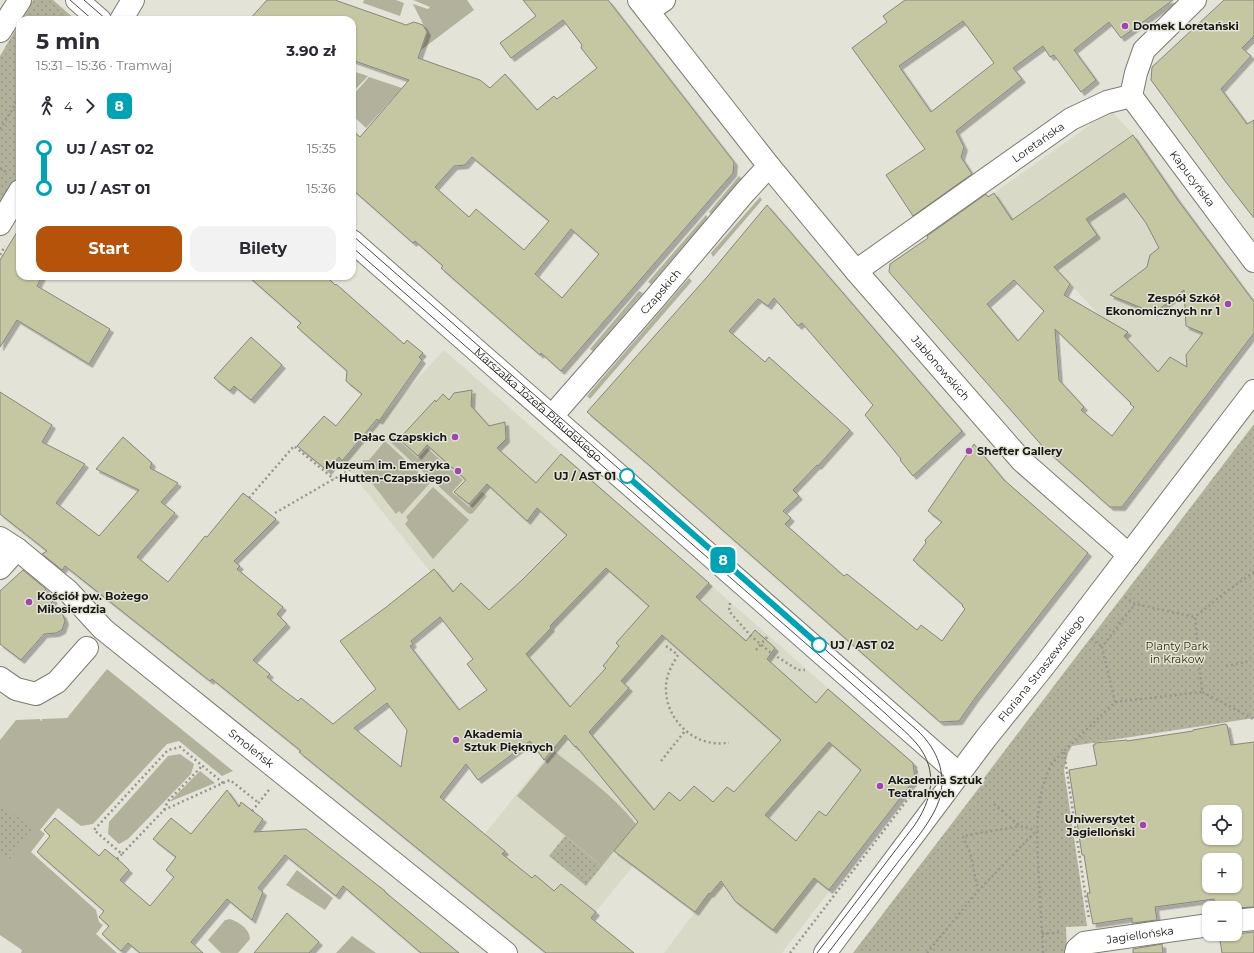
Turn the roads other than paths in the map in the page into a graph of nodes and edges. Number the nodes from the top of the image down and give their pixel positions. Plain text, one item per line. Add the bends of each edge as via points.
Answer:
1 (20, 0) edge
2 (77, 0) edge
3 (132, 0) edge
4 (1195, 0) edge
5 (650, 4) edge
6 (95, 16) edge
7 (123, 16) edge
8 (0, 31) edge
9 (1131, 96) junction
10 (769, 166) junction
11 (16, 198) edge
12 (0, 224) edge
13 (356, 244) edge
14 (1254, 261) edge
15 (856, 272) junction
16 (1254, 391) edge
17 (552, 416) junction
18 (9, 544) edge
19 (1129, 555) junction
20 (0, 568) edge
21 (87, 648) dead end
22 (0, 678) edge
23 (959, 774) junction
24 (1254, 919) edge
25 (1242, 920) edge
26 (1202, 926) edge
27 (1085, 947) edge
28 (828, 951) edge
29 (506, 953) edge

1 - 8 street
2 - 6 street
3 - 7 street
4 - 9 street via 1144,50
5 - 10 street, Jabłonowskich
9 - 14 street, Kapucyńska
9 - 15 street, Loretańska via 1107,102 1071,119
10 - 15 street, Jabłonowskich
10 - 17 street, Czapskich
11 - 12 street
13 - 17 street, Marszałka Józefa Piłsudskiego
15 - 19 street, Jabłonowskich via 1022,461
16 - 19 street, Floriana Straszewskiego
17 - 23 street, Marszałka Józefa Piłsudskiego
18 - 20 street
18 - 29 street, Smoleńsk via 68,591 104,629
19 - 23 street, Floriana Straszewskiego
21 - 22 street via 57,682 36,694 16,689
23 - 28 street, Floriana Straszewskiego
24 - 25 street
26 - 27 street, Jagiellońska

